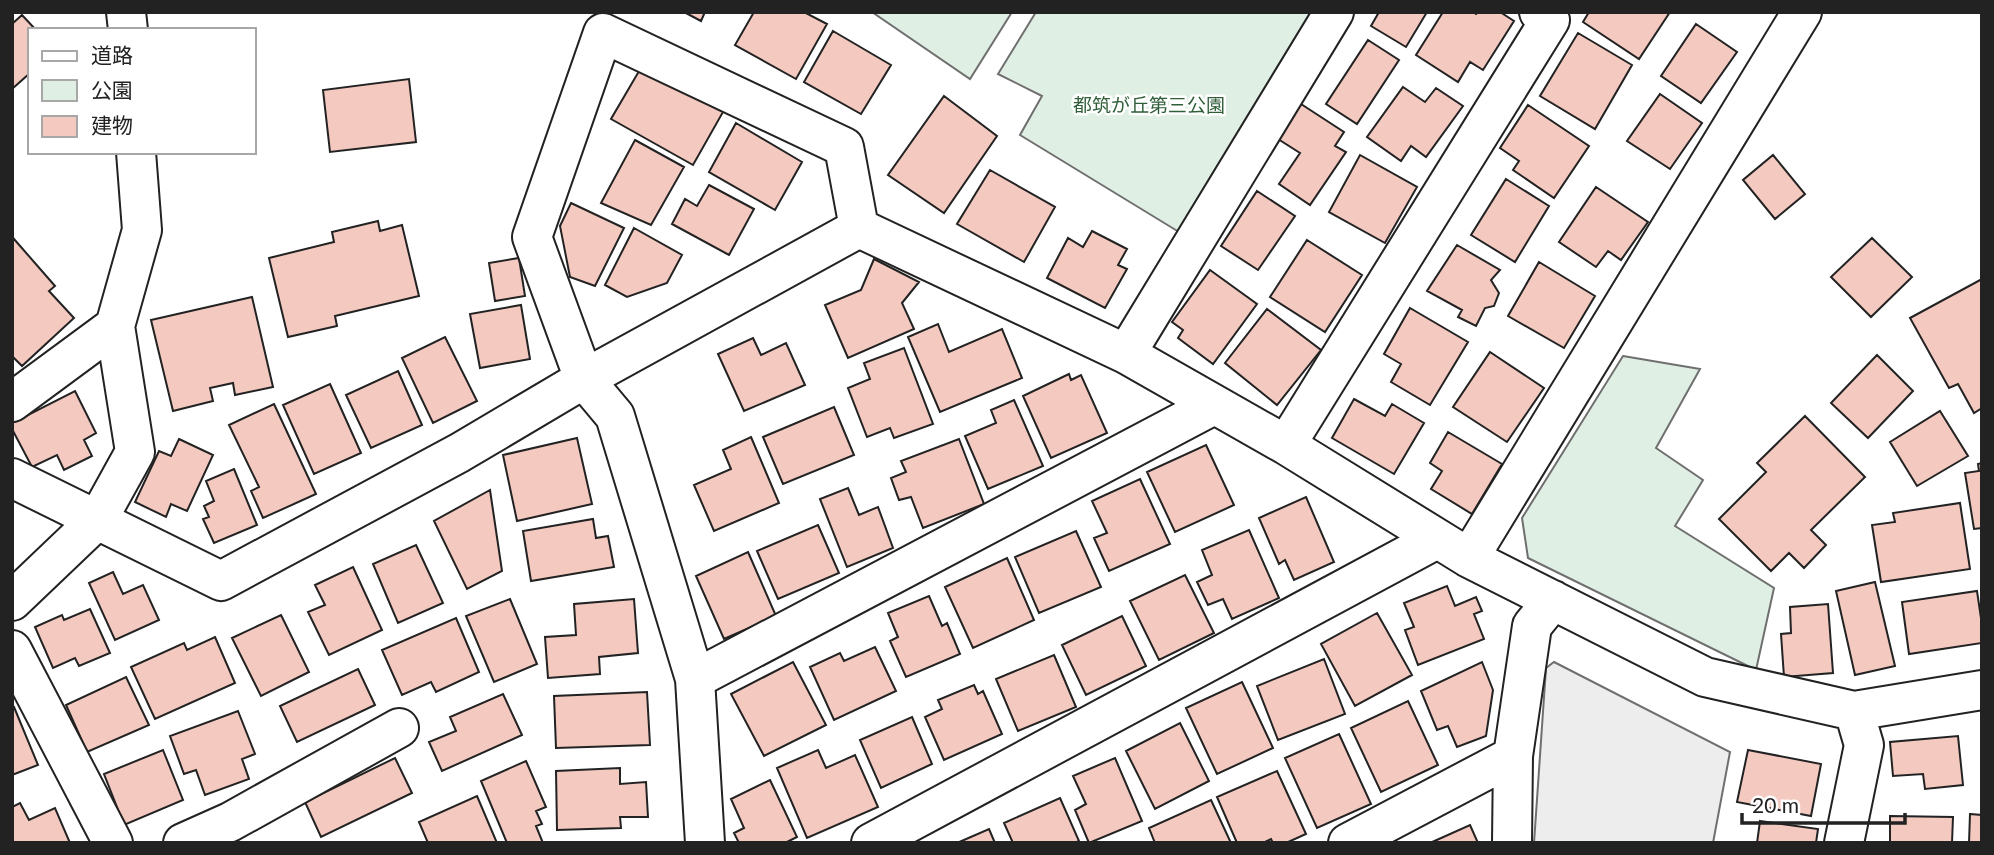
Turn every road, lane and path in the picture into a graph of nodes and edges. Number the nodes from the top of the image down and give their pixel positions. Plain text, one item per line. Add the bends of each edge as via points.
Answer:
1 (1334, 12) edge
2 (1539, 12) edge
3 (1802, 12) edge
4 (136, 154) edge
5 (859, 228) junction
6 (115, 326) junction
7 (1126, 354) junction
8 (584, 379) junction
9 (12, 402) edge
10 (1214, 405) junction
11 (1286, 445) junction
12 (12, 478) edge
13 (98, 519) junction
14 (1437, 539) junction
15 (1469, 558) junction
16 (1553, 600) junction
17 (12, 601) edge
18 (12, 650) edge
19 (695, 679) junction
20 (1982, 690) edge
21 (1854, 711) junction
22 (398, 728) dead end
23 (1513, 756) junction
24 (236, 832) edge
25 (113, 843) edge
26 (183, 843) edge
27 (705, 843) edge
28 (872, 843) edge
29 (1348, 843) edge
30 (1512, 843) edge
31 (1844, 843) edge

1 - 7 street
2 - 11 street via 1550,20
3 - 15 street
4 - 6 street via 142,230
5 - 7 street
5 - 8 street
5 - 8 street via 844,147 603,33 532,237
6 - 9 street
6 - 13 street via 135,452
7 - 10 street
8 - 13 street via 459,453 222,581
8 - 19 street via 615,416
10 - 11 street
10 - 19 street
11 - 14 street
12 - 13 street
13 - 17 street
14 - 15 street
14 - 28 street
15 - 16 street
16 - 21 street via 1705,677
16 - 23 street via 1532,626
18 - 25 street
19 - 27 street
20 - 21 street
21 - 31 street via 1864,745
22 - 24 street
23 - 29 street
23 - 30 street
24 - 26 street

